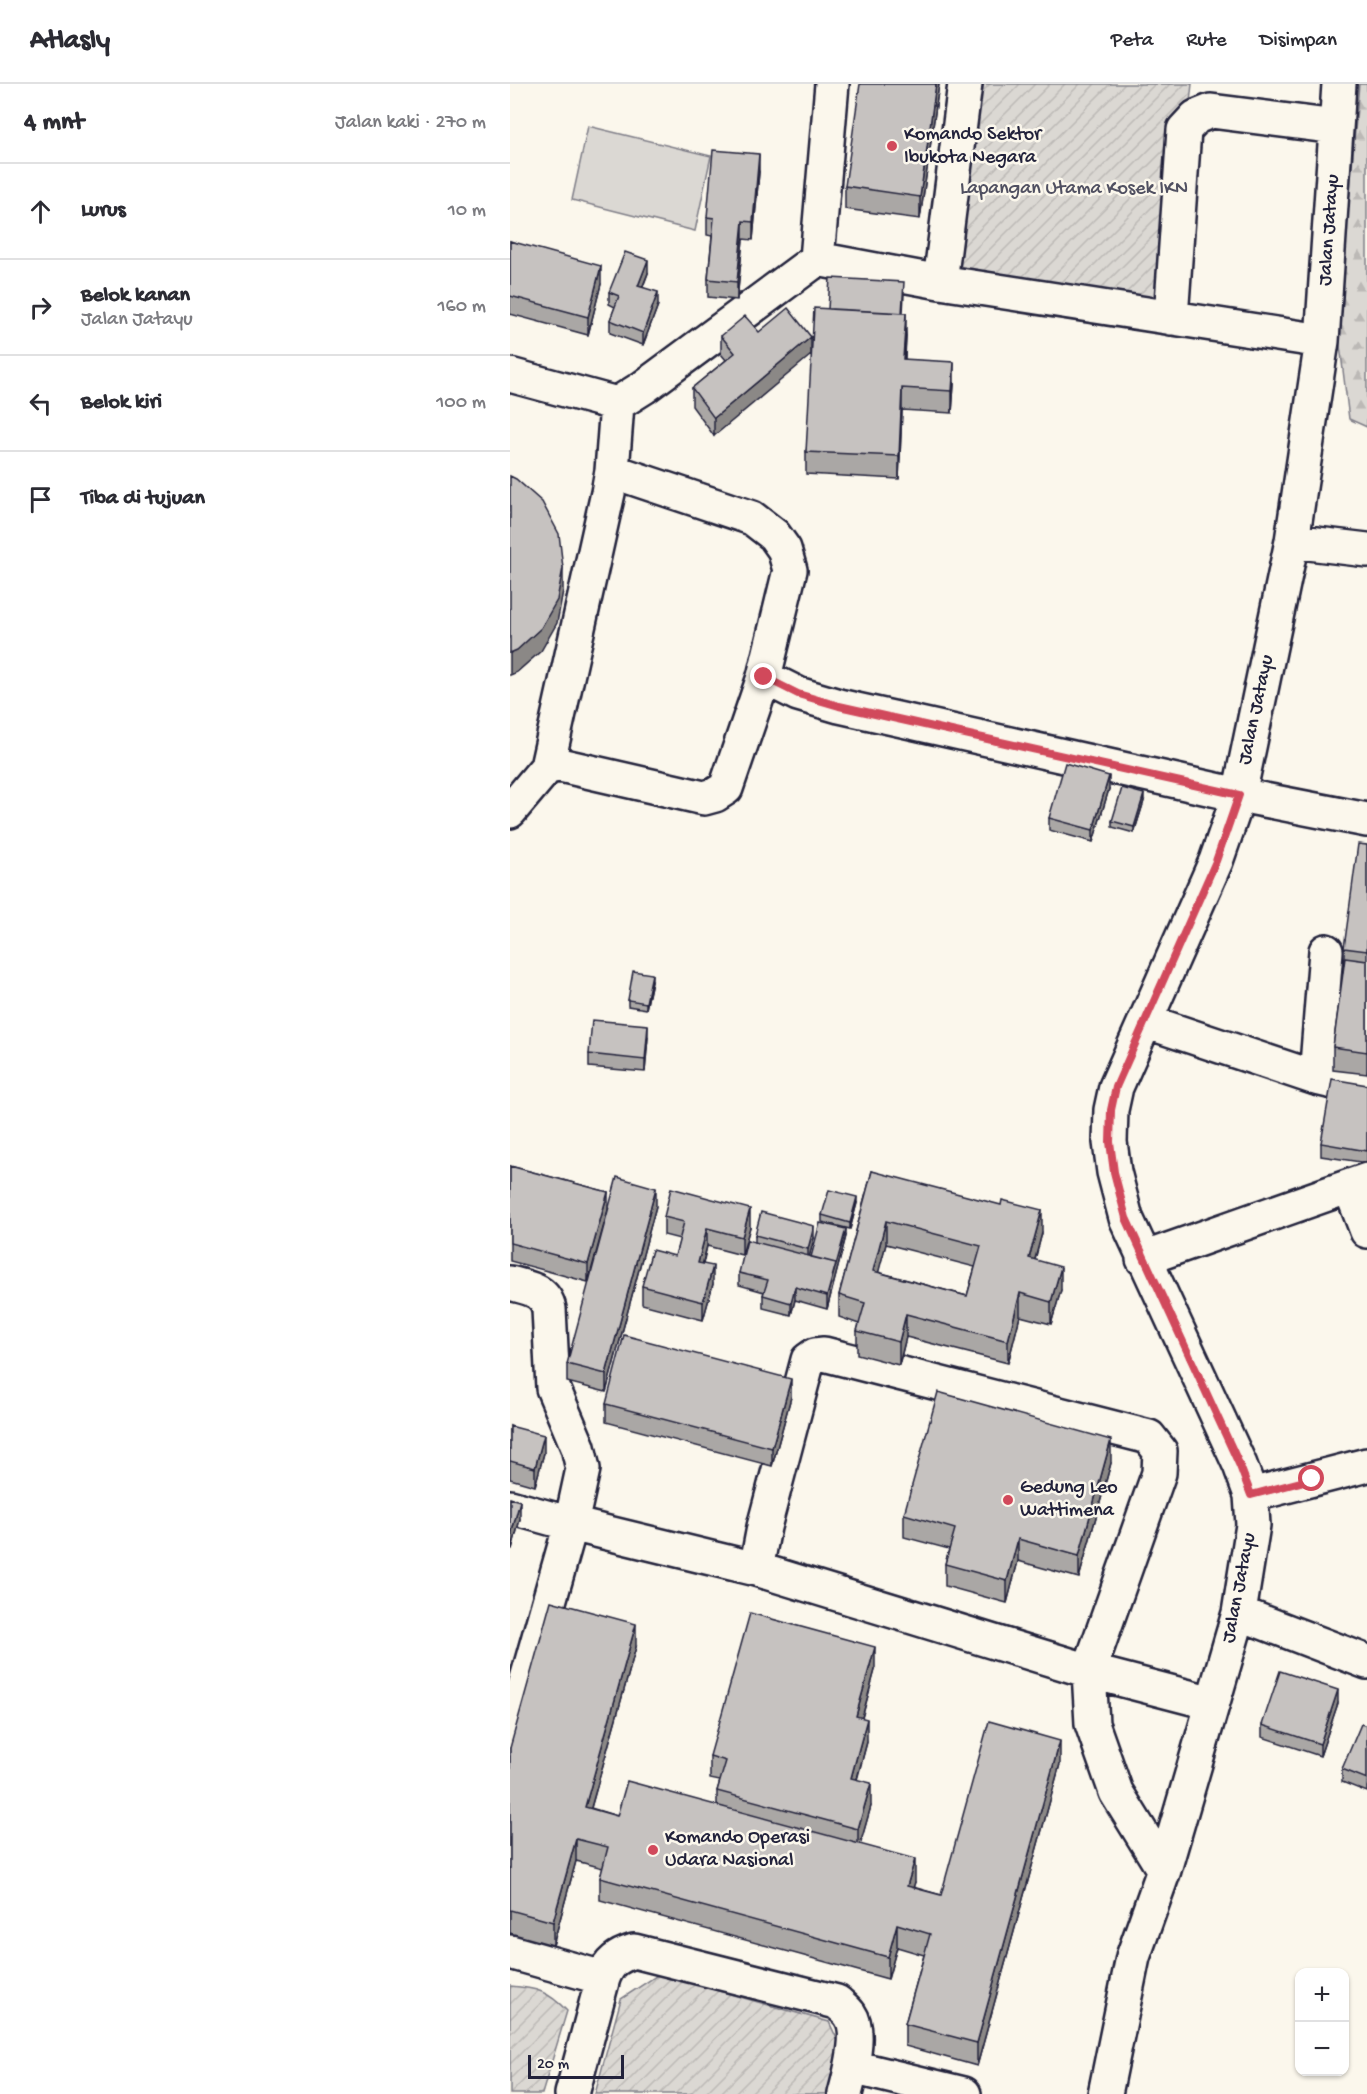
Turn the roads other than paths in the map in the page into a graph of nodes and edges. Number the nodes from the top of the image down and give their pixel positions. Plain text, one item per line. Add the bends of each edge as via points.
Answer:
1 (832, 84) edge
2 (965, 84) edge
3 (1339, 84) edge
4 (1336, 128) junction
5 (817, 259) junction
6 (940, 282) junction
7 (1171, 318) junction
8 (1322, 342) junction
9 (510, 375) edge
10 (617, 404) junction
11 (612, 471) junction
12 (1292, 541) junction
13 (1367, 550) edge
14 (764, 677) junction
15 (547, 767) junction
16 (1239, 795) junction
17 (510, 811) edge
18 (1367, 820) edge
19 (1326, 951) dead end
20 (1145, 1021) junction
21 (1316, 1078) junction
22 (1367, 1090) edge
23 (1359, 1184) edge
24 (1367, 1231) edge
25 (1143, 1259) junction
26 (510, 1283) edge
27 (1367, 1465) edge
28 (1251, 1495) junction
29 (510, 1507) edge
30 (571, 1524) junction
31 (756, 1569) junction
32 (1239, 1613) junction
33 (1367, 1662) edge
34 (1089, 1671) junction
35 (1212, 1703) junction
36 (510, 1739) edge
37 (1164, 1870) junction
38 (510, 1952) edge
39 (603, 1977) junction
40 (849, 2080) edge
41 (572, 2094) edge
42 (964, 2094) edge
43 (1105, 2094) edge

1 - 5 lane
2 - 6 lane
3 - 4 lane, Jalan Jatayu
4 - 7 lane via 1211,111 1196,117 1184,130
4 - 8 lane, Jalan Jatayu
5 - 6 lane
5 - 10 lane
6 - 7 lane
7 - 8 lane
8 - 12 lane, Jalan Jatayu
9 - 10 lane
10 - 11 lane
11 - 14 lane via 752,518 774,535 784,549 790,570
11 - 15 lane
12 - 13 lane
12 - 16 lane, Jalan Jatayu
14 - 15 lane via 726,788 715,795 704,798 560,765
14 - 16 lane via 798,694 839,706
15 - 17 lane
16 - 18 lane
16 - 20 lane, Jalan Jatayu via 1216,861
19 - 21 lane
20 - 21 lane
20 - 25 lane, Jalan Jatayu via 1116,1087 1110,1142 1126,1218
21 - 22 lane
23 - 24 lane
23 - 25 lane
25 - 28 lane, Jalan Jatayu
26 - 30 lane via 538,1291 547,1300 553,1388 582,1457
27 - 28 lane
28 - 32 lane, Jalan Jatayu via 1253,1525
29 - 30 lane
30 - 31 lane
30 - 36 lane
31 - 34 lane
31 - 34 lane via 805,1371 814,1355 824,1354 1149,1437 1160,1451 1159,1473
32 - 33 lane
32 - 35 lane, Jalan Jatayu
34 - 35 lane
34 - 37 lane via 1092,1724 1116,1792
35 - 37 lane, Jalan Jatayu
37 - 43 lane, Jalan Jatayu via 1133,1958
38 - 39 lane
39 - 40 lane via 616,1958 634,1951 837,2002 852,2017 854,2025
39 - 41 lane
40 - 42 lane

